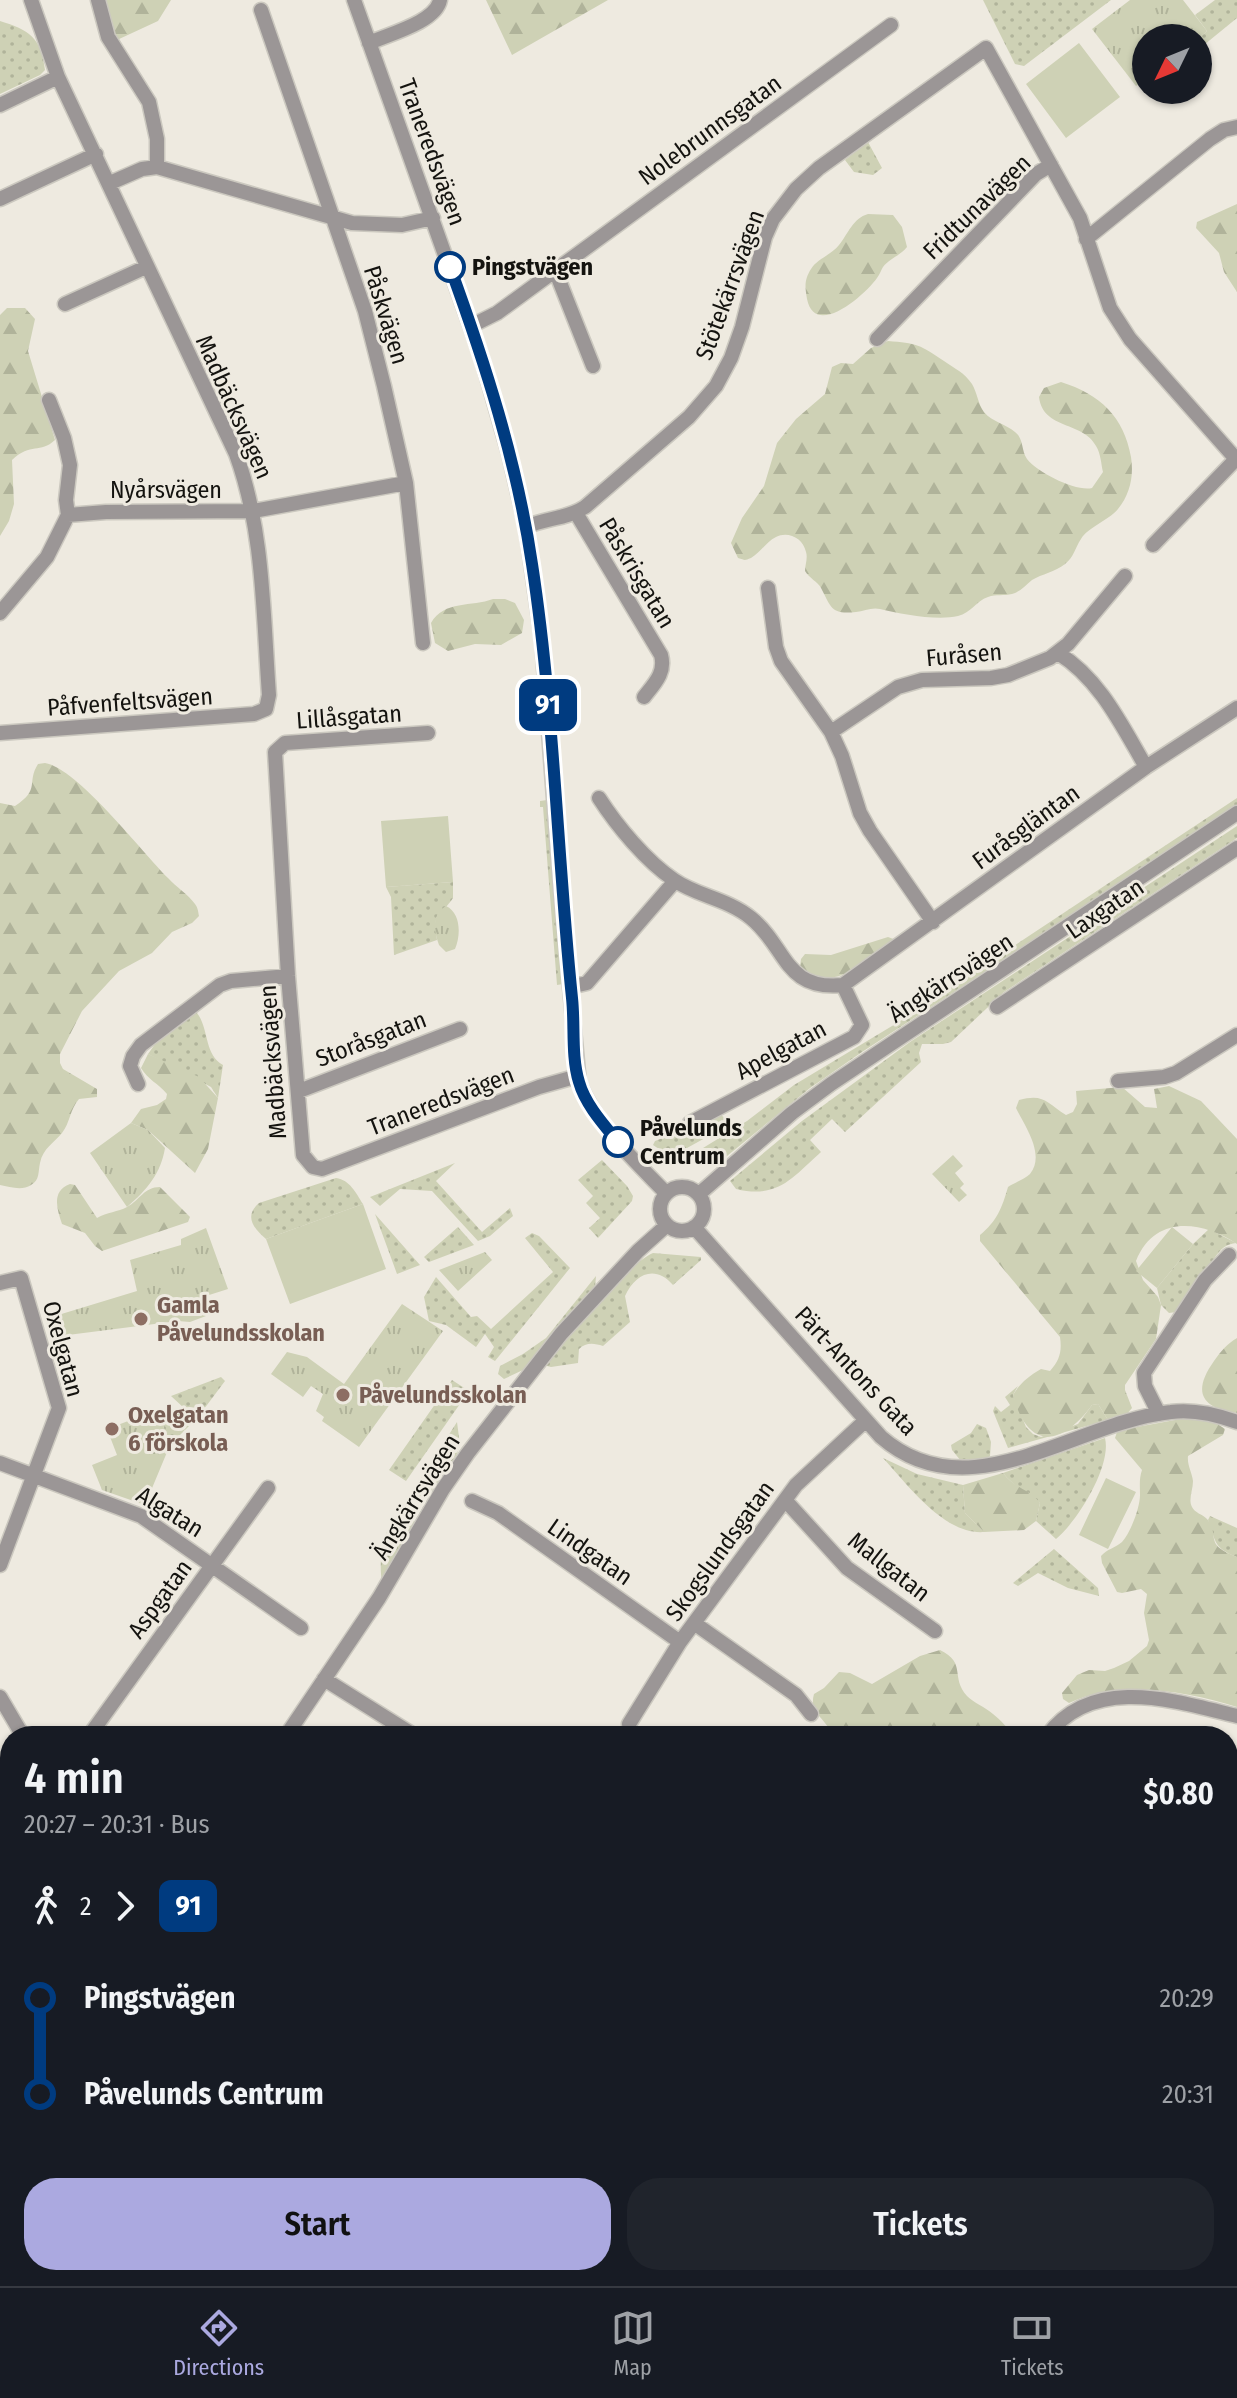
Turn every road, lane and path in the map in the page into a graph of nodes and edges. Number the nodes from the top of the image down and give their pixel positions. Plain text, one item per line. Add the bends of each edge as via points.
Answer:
1 (31, 0) edge
2 (98, 0) edge
3 (354, 0) edge
4 (440, 0) edge
5 (261, 10) dead end
6 (891, 25) dead end
7 (369, 43) junction
8 (58, 77) junction
9 (0, 105) edge
10 (1237, 127) edge
11 (96, 154) junction
12 (1051, 165) junction
13 (157, 167) junction
14 (110, 183) junction
15 (0, 199) edge
16 (331, 216) junction
17 (433, 218) junction
18 (1086, 239) junction
19 (146, 267) junction
20 (555, 270) junction
21 (65, 304) dead end
22 (471, 326) junction
23 (877, 339) dead end
24 (593, 366) dead end
25 (49, 400) dead end
26 (1236, 460) edge
27 (406, 483) junction
28 (253, 511) junction
29 (576, 513) junction
30 (68, 515) junction
31 (526, 527) junction
32 (1153, 545) dead end
33 (1125, 576) dead end
34 (768, 588) dead end
35 (0, 613) edge
36 (423, 643) dead end
37 (1058, 653) junction
38 (644, 697) dead end
39 (1237, 708) edge
40 (262, 712) joint
41 (831, 732) junction
42 (0, 733) edge
43 (428, 733) dead end
44 (275, 750) joint
45 (1146, 767) junction
46 (599, 798) dead end
47 (1237, 813) edge
48 (1237, 848) edge
49 (675, 881) junction
50 (933, 922) junction
51 (288, 976) junction
52 (843, 985) junction
53 (570, 987) junction
54 (997, 1007) dead end
55 (460, 1029) dead end
56 (1237, 1035) edge
57 (578, 1076) junction
58 (1118, 1081) dead end
59 (138, 1084) dead end
60 (299, 1091) junction
61 (690, 1123) dead end
62 (322, 1169) joint
63 (666, 1193) junction
64 (699, 1194) junction
65 (667, 1225) junction
66 (694, 1227) junction
67 (1229, 1255) dead end
68 (0, 1283) edge
69 (1159, 1414) junction
70 (866, 1420) junction
71 (1237, 1422) edge
72 (0, 1463) edge
73 (33, 1476) junction
74 (268, 1488) dead end
75 (785, 1500) junction
76 (472, 1501) dead end
77 (0, 1565) edge
78 (211, 1565) junction
79 (694, 1623) junction
80 (301, 1628) dead end
81 (935, 1631) dead end
82 (680, 1642) junction
83 (324, 1679) junction
84 (0, 1697) edge
85 (811, 1714) dead end
86 (1237, 1716) edge
87 (629, 1724) dead end
88 (17, 1726) edge
89 (96, 1726) edge
90 (293, 1726) edge
91 (399, 1726) edge
92 (1057, 1726) edge

1 - 8 street, Madbäcksvägen
2 - 13 street via 114,50 149,102
3 - 7 street, Traneredsvägen
4 - 7 street via 429,17
5 - 16 street, Påskvägen
6 - 20 street, Nolebrunnsgatan
7 - 17 street, Traneredsvägen
8 - 9 street
8 - 11 street, Madbäcksvägen
10 - 18 street via 1210,139
11 - 14 street, Madbäcksvägen
11 - 15 street
12 - 18 street, Fridtunavägen
12 - 23 street, Fridtunavägen via 1036,174
12 - 29 street, Stötekärrsvägen via 986,48 819,168 773,219 742,327 716,386 689,417
13 - 14 street
13 - 16 street
14 - 19 street, Madbäcksvägen
16 - 17 street via 374,225
16 - 27 street, Påskvägen via 365,311
17 - 22 street, Traneredsvägen
18 - 26 street, Fridtunavägen via 1122,327
19 - 21 street
19 - 28 street, Madbäcksvägen via 236,454
20 - 22 street, Nolebrunnsgatan
20 - 24 street
22 - 31 street, Traneredsvägen
25 - 30 street via 70,465
26 - 32 street
27 - 28 street, Nyårsvägen
27 - 36 street, Påskvägen
28 - 30 street, Nyårsvägen
28 - 40 street, Madbäcksvägen via 269,695
29 - 31 street, Stötekärrsvägen
29 - 38 street, Påskrisgatan via 661,655 660,676
30 - 35 street via 47,557
31 - 53 street, Traneredsvägen via 543,651
33 - 37 street, Furåsen
34 - 41 street via 781,661
37 - 41 street, Furåsen via 1008,675 898,687
37 - 45 street via 1096,686
39 - 45 street, Furåsgläntan
40 - 42 street, Påfvenfeltsvägen
41 - 50 street via 860,813
43 - 44 street, Lillåsgatan via 285,743
44 - 51 street, Madbäcksvägen
45 - 50 street, Furåsgläntan
46 - 49 street, Apelgatan via 630,839
47 - 64 street, Ängkärrsvägen via 831,1084
48 - 54 street, Laxgatan
49 - 52 street, Apelgatan via 741,910 802,979 822,986
49 - 53 street via 587,983
50 - 52 street, Furåsgläntan
51 - 59 street via 231,981 211,991 141,1045 130,1066
51 - 60 street, Madbäcksvägen
52 - 61 street, Apelgatan via 862,1025 854,1037
53 - 57 street, Traneredsvägen
55 - 60 street, Storåsgatan
56 - 58 street via 1176,1073
57 - 62 street, Traneredsvägen
57 - 63 street, Traneredsvägen via 609,1132
60 - 62 street, Madbäcksvägen via 303,1155
63 - 64 street via 679,1186
63 - 65 street via 660,1205
64 - 66 street via 704,1212
65 - 66 street via 677,1231
65 - 83 street, Ängkärrsvägen via 561,1334 468,1453
66 - 70 street, Pärt-Antons Gata
67 - 69 street via 1205,1280 1144,1373
68 - 73 street, Oxelgatan via 21,1278 59,1408
69 - 70 street, Pärt-Antons Gata via 969,1469 937,1467 907,1456
69 - 71 street, Pärt-Antons Gata via 1201,1412
70 - 75 street, Skogslundsgatan
72 - 73 street, Algatan
73 - 77 street, Oxelgatan
73 - 78 street, Algatan via 141,1516
74 - 78 street, Aspgatan
75 - 79 street, Skogslundsgatan
75 - 81 street, Mallgatan via 847,1568
76 - 82 street, Lindgatan via 488,1506
78 - 80 street, Algatan
78 - 89 street, Aspgatan
79 - 82 street, Skogslundsgatan
79 - 85 street via 796,1695
82 - 87 street, Skogslundsgatan
83 - 90 street, Ängkärrsvägen
83 - 91 street
84 - 88 street
86 - 92 street via 1166,1700 1111,1697 1071,1713

